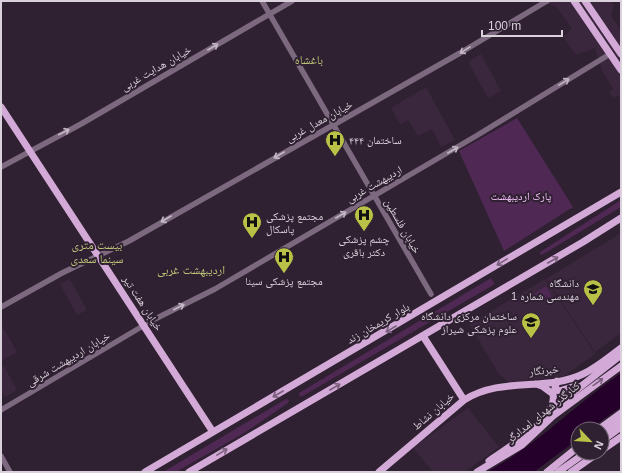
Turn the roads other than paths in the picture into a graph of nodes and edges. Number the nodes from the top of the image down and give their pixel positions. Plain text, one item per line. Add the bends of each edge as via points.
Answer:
1 (262, 1) edge
2 (292, 1) edge
3 (547, 1) edge
4 (574, 1) edge
5 (585, 1) edge
6 (270, 14) junction
7 (610, 54) junction
8 (621, 54) edge
9 (621, 70) edge
10 (1, 107) edge
11 (333, 125) junction
12 (30, 151) junction
13 (1, 167) edge
14 (621, 192) edge
15 (374, 196) junction
16 (621, 218) edge
17 (99, 255) junction
18 (453, 292) junction
19 (431, 294) junction
20 (1, 307) edge
21 (426, 308) junction
22 (145, 325) junction
23 (423, 336) junction
24 (621, 348) edge
25 (621, 356) edge
26 (621, 366) edge
27 (558, 381) junction
28 (534, 384) junction
29 (582, 384) junction
30 (464, 400) junction
31 (1, 410) edge
32 (549, 412) junction
33 (621, 414) edge
34 (621, 419) edge
35 (610, 422) edge
36 (610, 427) edge
37 (621, 427) edge
38 (213, 432) junction
39 (610, 435) edge
40 (621, 437) edge
41 (610, 445) edge
42 (570, 453) edge
43 (1, 456) edge
44 (573, 461) edge
45 (587, 461) edge
46 (10, 472) edge
47 (145, 472) edge
48 (189, 472) edge
49 (379, 472) edge
50 (477, 472) edge
51 (547, 472) edge
52 (558, 472) edge
53 (571, 472) edge

1 - 6 street, خیابان فلسطین
2 - 6 street, خیابان هدایت غربی
3 -> 11 street, خیابان معدل غربی
4 - 7 main road
5 - 8 main road
6 - 11 street, خیابان فلسطین
12 -> 6 street, خیابان هدایت غربی
7 - 9 main road
15 -> 7 street, اردیبهشت غربی
10 - 12 main road, خیابان هفت تیر
11 - 15 street, خیابان فلسطین
11 -> 17 street, خیابان معدل غربی via 129,241
12 - 13 street, خیابان هدایت غربی
12 - 17 main road, خیابان هفت تیر
14 -> 18 main road, بلوار کریمخان زند
15 - 19 street, خیابان فلسطین
22 -> 15 street, اردیبهشت غربی via 215,289
23 -> 16 main road
17 - 20 street, خیابان معدل غربی
17 - 22 main road, خیابان هفت تیر
18 - 19 street
18 - 21 main road, بلوار کریمخان زند
19 - 21 street
21 -> 38 main road, بلوار کریمخان زند
22 - 31 street, خیابان اردیبهشت شرقی
22 - 38 main road, خیابان هفت تیر
23 - 30 main road, خیابان نشاط
48 -> 23 main road
24 - 27 main road, خبرنگار via 583,374
25 - 29 main road
50 -> 26 main road, کنارگذر شهدای امدادگر via 522,445 553,416
27 - 28 main road, خبرنگار
27 - 29 main road via 555,388 559,391
28 - 30 main road, خبرنگار via 492,388 477,392
28 - 32 main road via 553,394 553,406
29 - 32 main road
30 - 49 main road, خیابان نشاط
32 - 50 main road via 530,432
33 - 35 main road
34 - 36 main road
37 - 39 main road
38 - 47 main road, بلوار کریمخان زند
40 - 41 main road
42 - 51 main road
43 - 46 street
44 - 52 main road
45 - 53 main road

